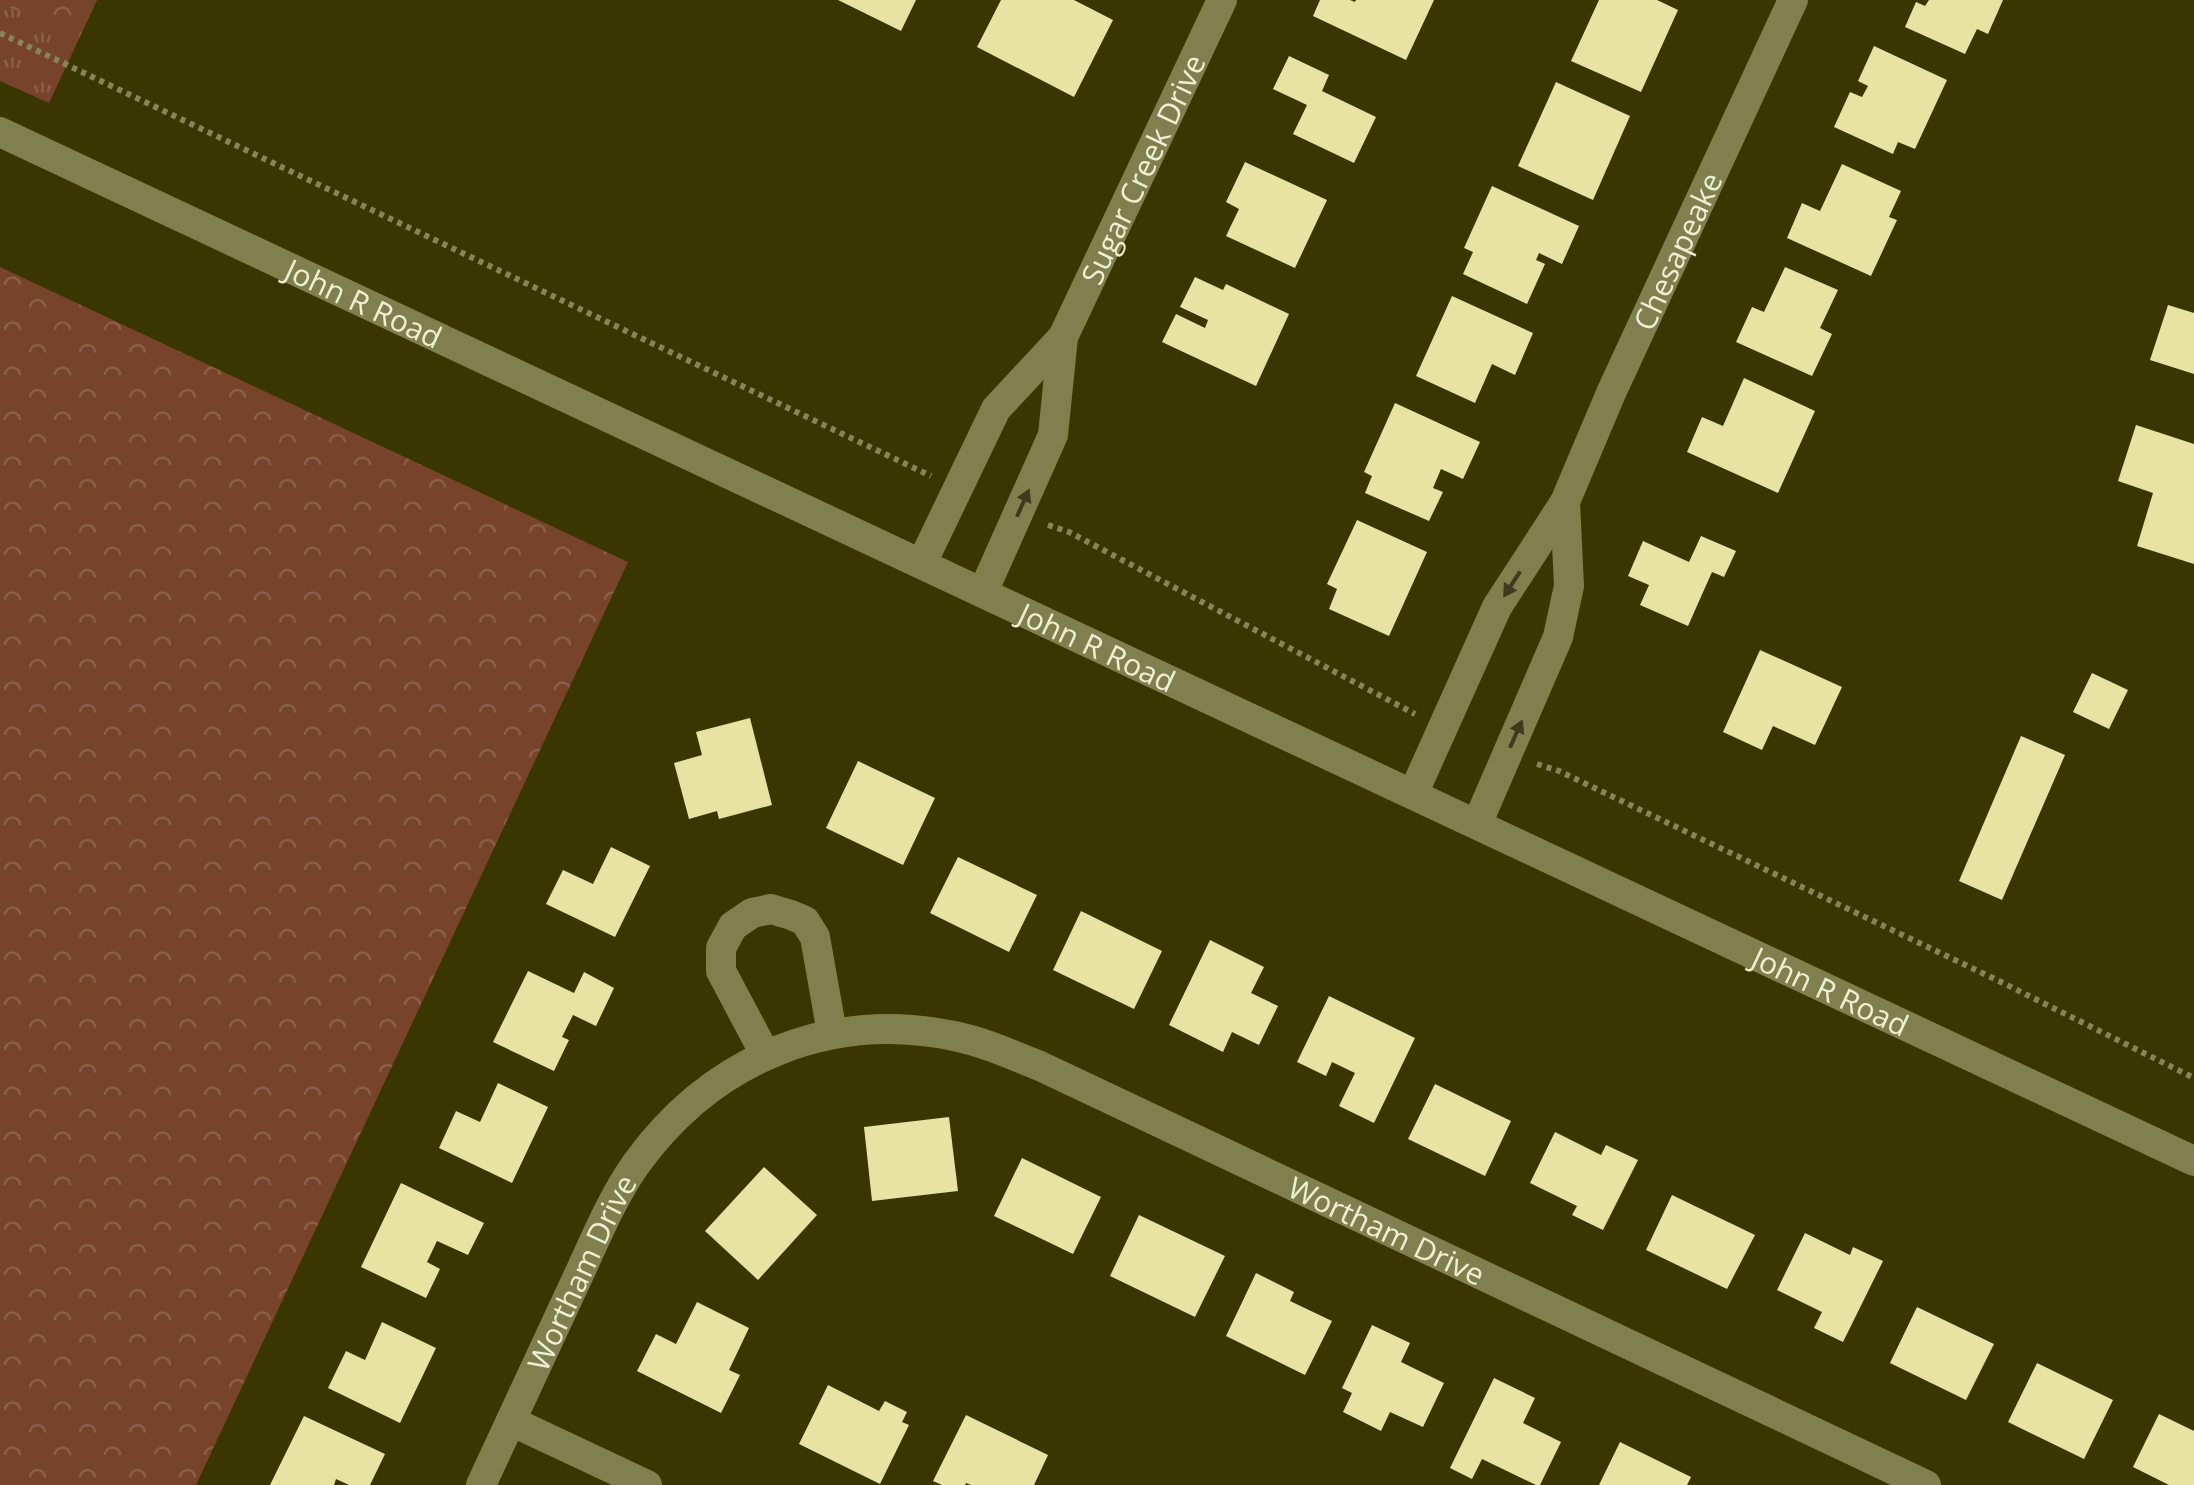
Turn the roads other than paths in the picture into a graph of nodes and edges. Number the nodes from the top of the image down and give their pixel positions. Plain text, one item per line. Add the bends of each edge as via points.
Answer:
1 (1222, 0) edge
2 (1793, 0) edge
3 (0, 132) edge
4 (1064, 337) junction
5 (1565, 502) junction
6 (922, 564) junction
7 (983, 592) junction
8 (1413, 794) junction
9 (1477, 824) junction
10 (832, 1033) junction
11 (765, 1054) junction
12 (2194, 1161) edge
13 (511, 1421) junction
14 (482, 1485) edge
15 (647, 1485) edge
16 (1926, 1485) edge

1 - 4 street, Sugar Creek Drive
2 - 5 street, Chesapeake
3 - 6 street, John R Road
4 - 6 street, Sugar Creek Drive via 996,409
7 -> 4 street, Sugar Creek Drive via 1053,435
5 -> 8 street, Chesapeake via 1497,608
9 -> 5 street, Chesapeake via 1558,637 1569,586
6 - 7 street, John R Road
7 - 8 street, John R Road
8 - 9 street, John R Road
9 - 12 street, John R Road
10 - 11 street, Wortham Drive
10 - 11 street via 815,936 805,922 771,909 752,913 733,926 721,948 721,970
10 - 16 street, Wortham Drive via 890,1029 955,1036 1040,1066
11 - 13 street, Wortham Drive via 695,1101 634,1166
13 - 14 street, Wortham Drive
13 - 15 street

